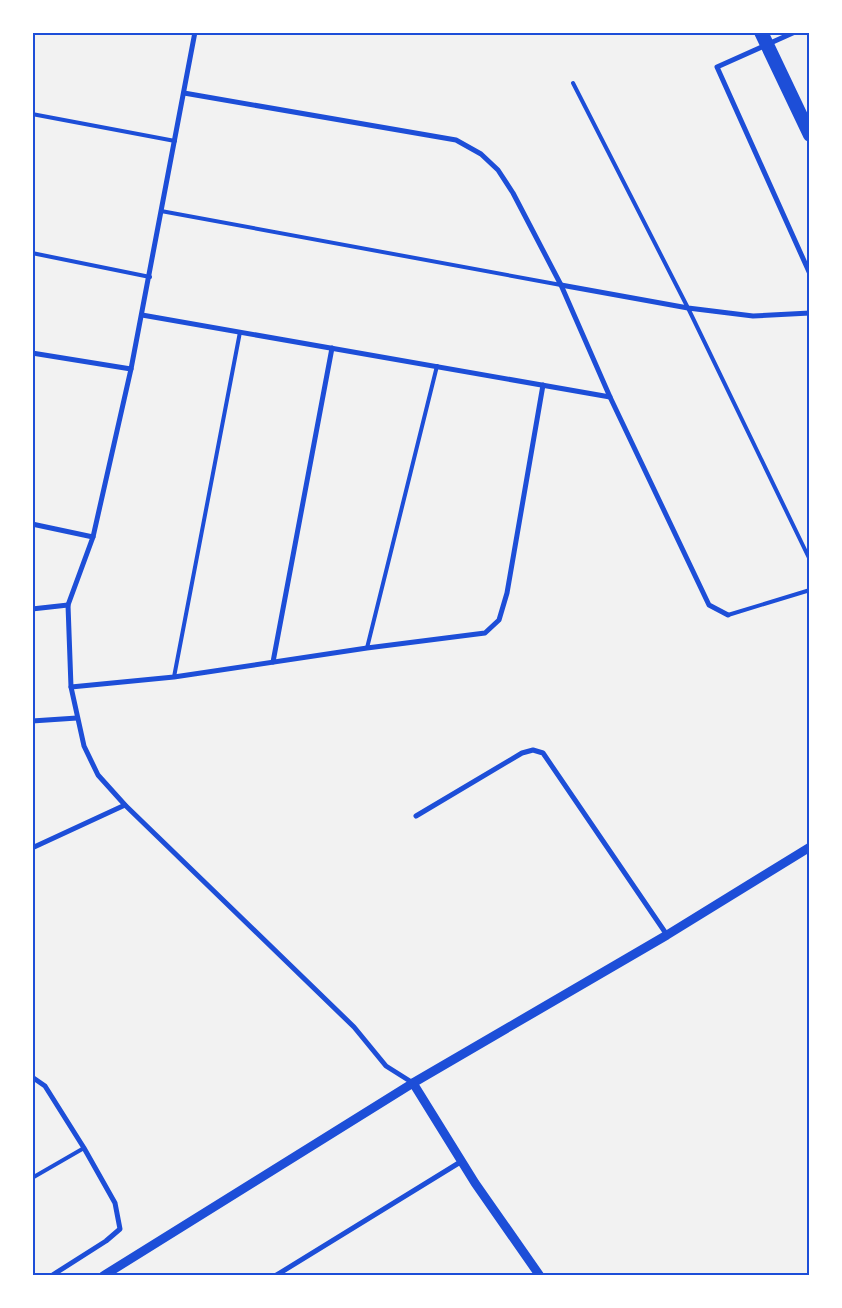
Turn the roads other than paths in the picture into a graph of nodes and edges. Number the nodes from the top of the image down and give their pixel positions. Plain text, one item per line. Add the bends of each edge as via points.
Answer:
1 (195, 32) edge
2 (761, 32) edge
3 (795, 32) edge
4 (767, 46) junction
5 (573, 83) dead end
6 (184, 93) junction
7 (32, 114) edge
8 (810, 135) edge
9 (175, 141) junction
10 (161, 211) junction
11 (32, 253) edge
12 (810, 274) edge
13 (150, 277) junction
14 (561, 285) junction
15 (688, 308) junction
16 (810, 313) edge
17 (142, 314) junction
18 (240, 332) junction
19 (332, 348) junction
20 (32, 353) edge
21 (437, 366) junction
22 (131, 369) junction
23 (543, 385) junction
24 (610, 397) junction
25 (32, 524) edge
26 (93, 537) junction
27 (810, 560) edge
28 (810, 590) edge
29 (68, 606) junction
30 (32, 609) edge
31 (728, 615) joint
32 (367, 648) junction
33 (273, 662) junction
34 (174, 677) junction
35 (71, 686) junction
36 (77, 718) junction
37 (32, 721) edge
38 (125, 805) junction
39 (416, 816) dead end
40 (810, 847) edge
41 (32, 848) edge
42 (667, 935) junction
43 (32, 1077) edge
44 (413, 1083) junction
45 (84, 1148) junction
46 (462, 1161) junction
47 (32, 1178) edge
48 (51, 1276) edge
49 (102, 1276) edge
50 (275, 1276) edge
51 (540, 1276) edge

1 - 6 street
2 - 4 highway
3 - 4 street
4 - 8 highway
4 - 12 street via 717,67
5 - 15 lane
6 - 9 street
6 - 14 street via 456,140 482,154 498,170
7 - 9 lane
9 - 10 street
10 - 13 street
10 - 14 lane
11 - 13 lane
13 - 17 street
14 - 15 street
14 - 24 street
15 - 16 street via 753,316
15 - 27 lane
17 - 18 street
17 - 22 street
18 - 19 street
18 - 34 lane
19 - 21 street
19 - 33 street
20 - 22 street
21 - 23 street
21 - 32 lane
22 - 26 street
23 - 24 street
23 - 32 street via 508,594 499,620 485,632
24 - 31 street via 709,605
25 - 26 street
26 - 29 street
28 - 31 lane
29 - 30 street
29 - 35 street
32 - 33 street
33 - 34 street
34 - 35 street
35 - 36 street
36 - 37 street
36 - 38 street via 84,746 98,775
38 - 41 street
38 - 44 street via 336,1010 386,1066
39 - 42 street via 516,756 533,750 543,753
40 - 42 street
42 - 44 street
43 - 45 street via 45,1086
44 - 46 street
44 - 49 street
45 - 47 lane
45 - 48 street via 115,1204 120,1229
46 - 50 street
46 - 51 street

